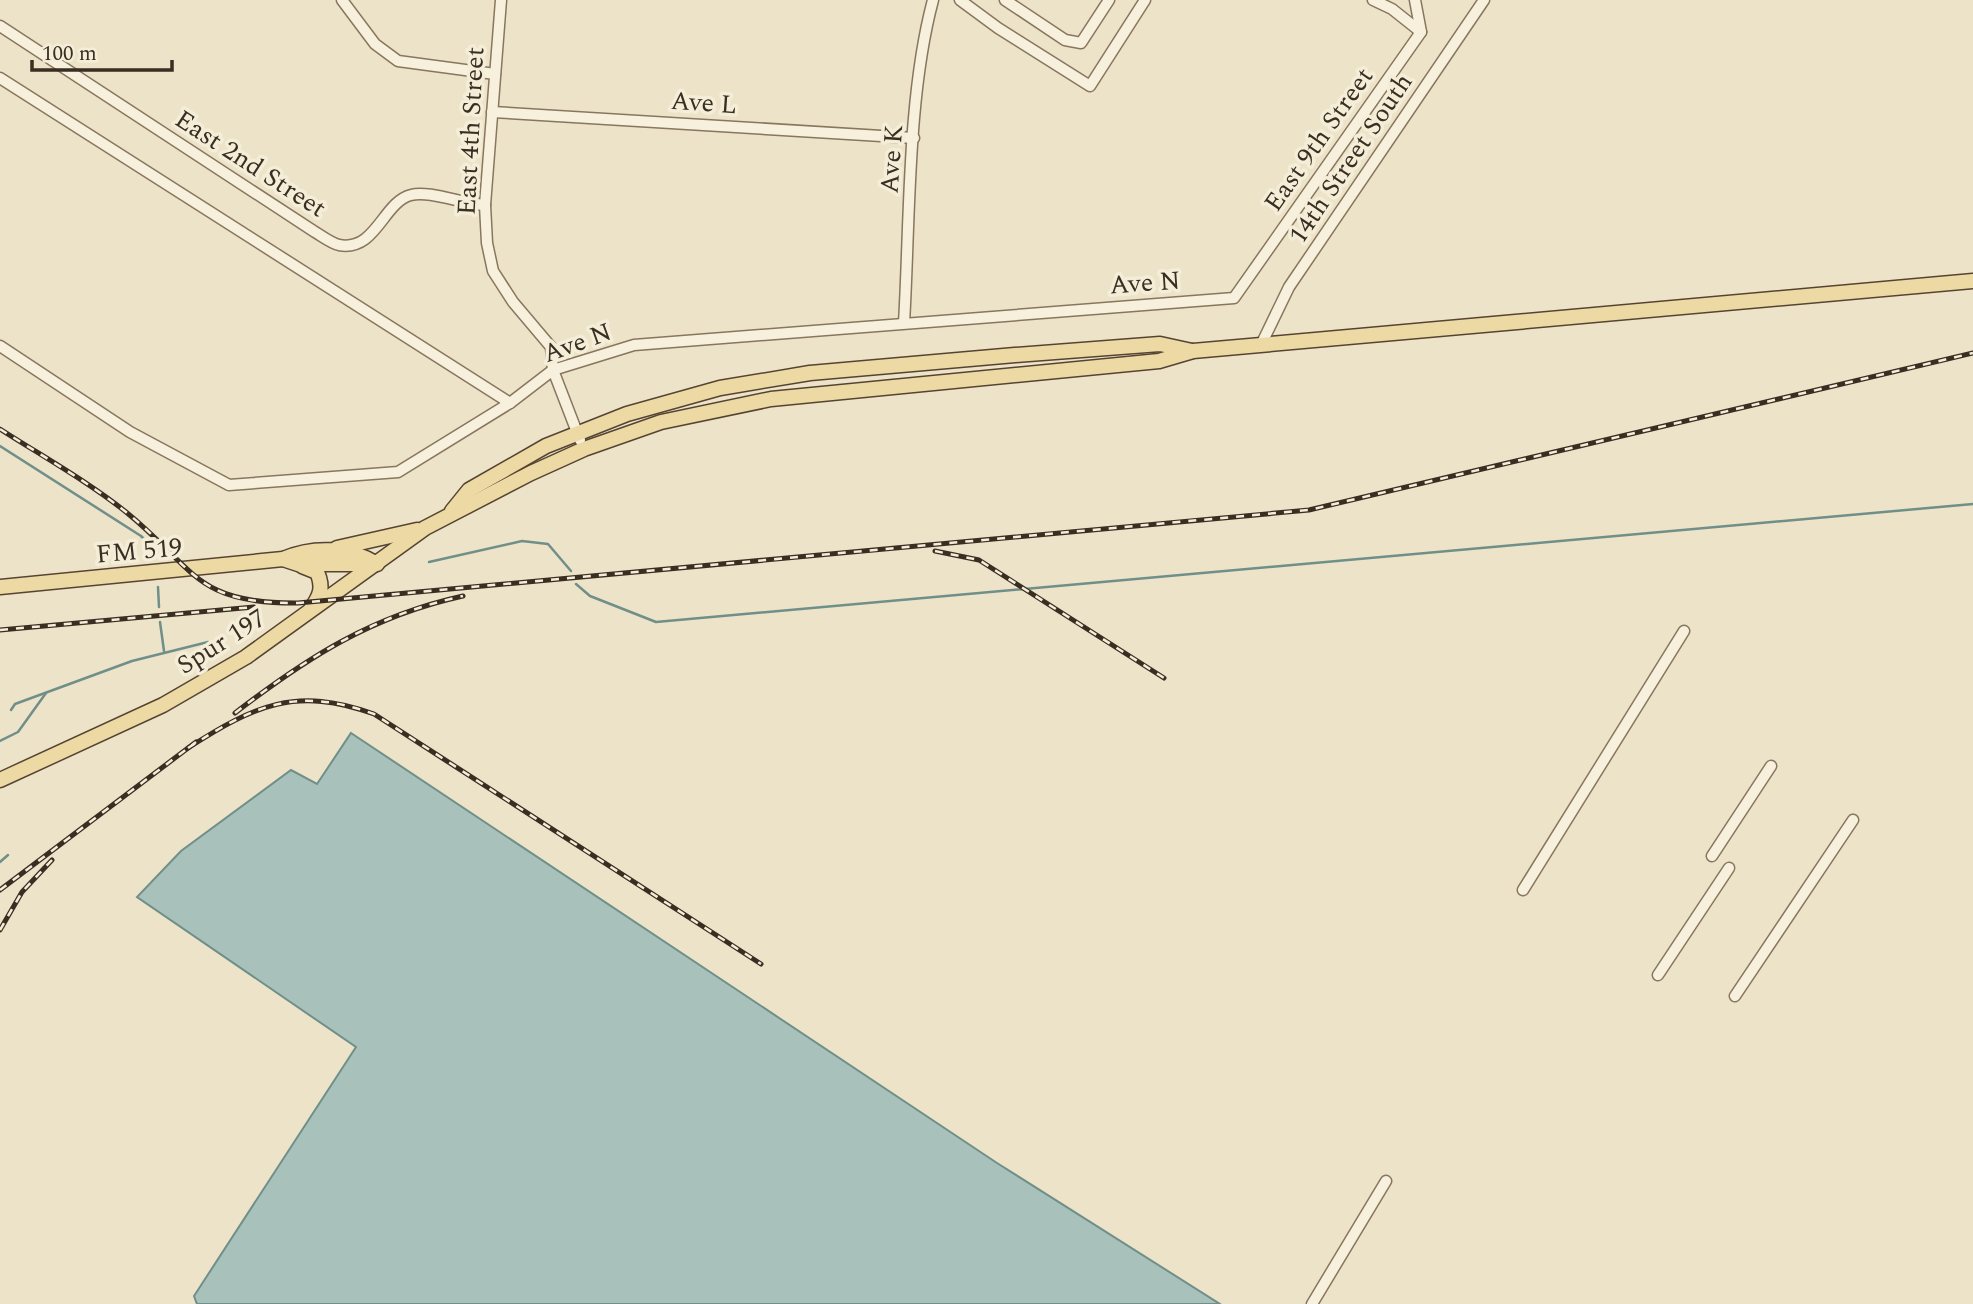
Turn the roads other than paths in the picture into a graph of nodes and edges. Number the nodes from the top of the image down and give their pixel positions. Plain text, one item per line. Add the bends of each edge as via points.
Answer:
1 (342, 0) edge
2 (501, 0) edge
3 (933, 0) edge
4 (960, 0) edge
5 (1005, 0) edge
6 (1109, 0) edge
7 (1145, 0) edge
8 (1373, 0) edge
9 (1415, 0) edge
10 (1484, 0) edge
11 (0, 26) edge
12 (1421, 32) junction
13 (495, 74) junction
14 (0, 78) edge
15 (492, 111) junction
16 (914, 138) junction
17 (485, 205) junction
18 (1973, 281) edge
19 (1234, 298) joint
20 (904, 323) junction
21 (1261, 345) junction
22 (0, 346) edge
23 (1193, 351) junction
24 (553, 370) junction
25 (510, 403) junction
26 (577, 432) junction
27 (583, 449) junction
28 (450, 513) junction
29 (425, 528) junction
30 (327, 550) junction
31 (283, 559) junction
32 (298, 564) junction
33 (377, 564) junction
34 (0, 587) edge
35 (307, 614) junction
36 (1684, 631) dead end
37 (1771, 766) dead end
38 (0, 780) edge
39 (1853, 820) dead end
40 (1712, 856) dead end
41 (1729, 868) dead end
42 (1523, 890) dead end
43 (1658, 975) dead end
44 (1735, 996) dead end
45 (1386, 1181) dead end
46 (1312, 1304) edge

1 - 13 street via 375,44 398,61
2 - 13 street, East 4th Street
3 - 16 street, Ave K
4 - 7 street via 1090,86
5 - 6 street via 1065,40 1081,43
8 - 12 street
9 - 12 street
10 - 21 street, 14th Street South via 1289,287
11 - 17 street, East 2nd Street via 339,245 355,243 374,232 400,198 414,194
12 - 19 street, East 9th Street
13 - 15 street, East 4th Street
14 - 25 street
15 - 16 street, Ave L
15 - 17 street, East 4th Street
16 - 20 street, Ave K
17 - 24 street, East 4th Street via 493,271 551,346
18 - 21 main road
19 - 20 street, Ave N
20 - 24 street, Ave N via 634,345
21 - 23 main road
22 - 25 street, Ave N via 130,432 229,485 398,472
23 - 26 main road via 1160,344 766,379 670,400
23 - 27 main road via 1159,361 751,402 661,422
24 - 25 street, Ave N
24 - 26 street, East 4th Street
26 - 27 street, East 4th Street
26 - 28 main road via 469,490
27 - 28 main road
28 - 29 main road, Spur 197
29 - 30 main road
29 - 33 main road, Spur 197
30 - 31 main road, FM 519 / FM 519
30 - 33 main road, FM 519 / FM 519 via 354,553
31 - 32 main road, FM 519 / FM 519
31 - 34 main road, FM 519 / FM 519
32 - 33 main road, FM 519 / FM 519
32 - 35 main road via 317,572 321,581 319,596
33 - 35 main road, Spur 197
35 - 38 main road, Spur 197 via 246,657 163,705
36 - 42 street
37 - 40 street
39 - 44 street
41 - 43 street
45 - 46 street

